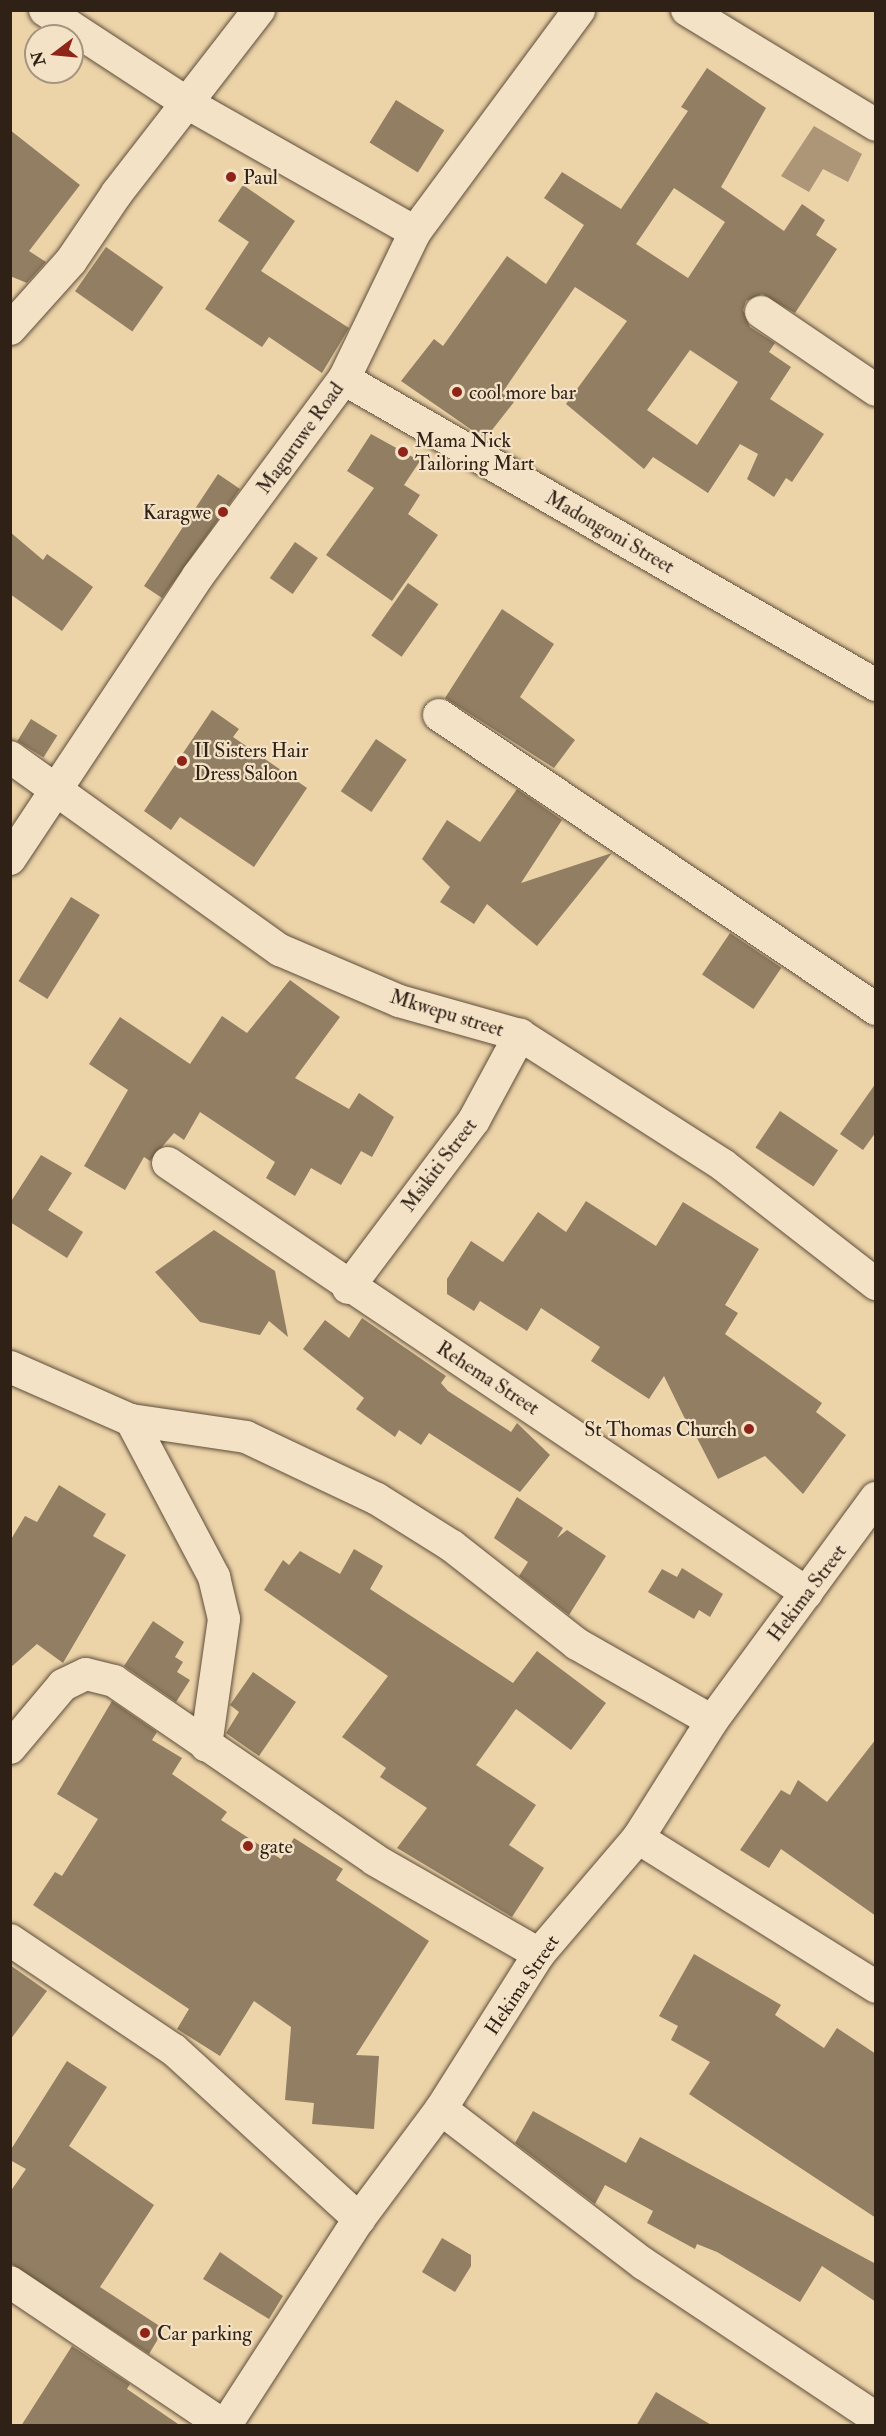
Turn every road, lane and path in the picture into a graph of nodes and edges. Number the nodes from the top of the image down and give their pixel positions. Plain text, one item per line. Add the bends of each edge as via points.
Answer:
1 (45, 10) edge
2 (259, 10) edge
3 (579, 10) edge
4 (687, 10) edge
5 (187, 103) junction
6 (876, 125) edge
7 (415, 232) junction
8 (761, 312) dead end
9 (10, 329) edge
10 (344, 379) junction
11 (876, 390) edge
12 (876, 685) edge
13 (439, 715) dead end
14 (10, 757) edge
15 (56, 789) junction
16 (10, 859) edge
17 (876, 1009) edge
18 (520, 1035) junction
19 (168, 1163) dead end
20 (876, 1284) edge
21 (348, 1288) junction
22 (10, 1367) edge
23 (131, 1420) junction
24 (876, 1498) edge
25 (865, 1541) edge
26 (807, 1593) junction
27 (712, 1721) junction
28 (206, 1746) junction
29 (10, 1748) edge
30 (638, 1838) junction
31 (10, 1940) edge
32 (539, 1954) junction
33 (876, 1987) edge
34 (441, 2109) junction
35 (359, 2219) junction
36 (10, 2282) edge
37 (876, 2418) edge
38 (224, 2426) edge

1 - 5 street
2 - 5 street
3 - 7 street, Maguruwe Road
4 - 6 street
5 - 7 street
5 - 9 street via 71,261
7 - 10 street, Maguruwe Road
8 - 11 street
10 - 12 street, Madongoni Street
10 - 15 street, Maguruwe Road via 198,576
13 - 17 street
14 - 15 street, Mkwepu street
15 - 16 street, Maguruwe Road
15 - 18 street, Mkwepu street via 280,950 399,1001
18 - 20 street, Mkwepu street via 723,1165
18 - 21 street, Msikiti Street via 474,1120
19 - 21 street, Rehema Street
21 - 26 street, Rehema Street
22 - 23 street
23 - 27 street via 246,1437 377,1499 452,1546 577,1644
23 - 28 street via 203,1554 224,1619
24 - 25 street, Hekima Street
25 - 26 street, Hekima Street
26 - 27 street, Hekima Street
27 - 30 street, Hekima Street
28 - 29 street via 114,1681 86,1674 63,1685
28 - 32 street via 375,1860
30 - 32 street, Hekima Street
30 - 33 street
31 - 35 street via 174,2050
32 - 34 street, Hekima Street
34 - 35 street, Hekima Street
34 - 37 street via 644,2264
35 - 38 street, Hekima Street
36 - 38 street

